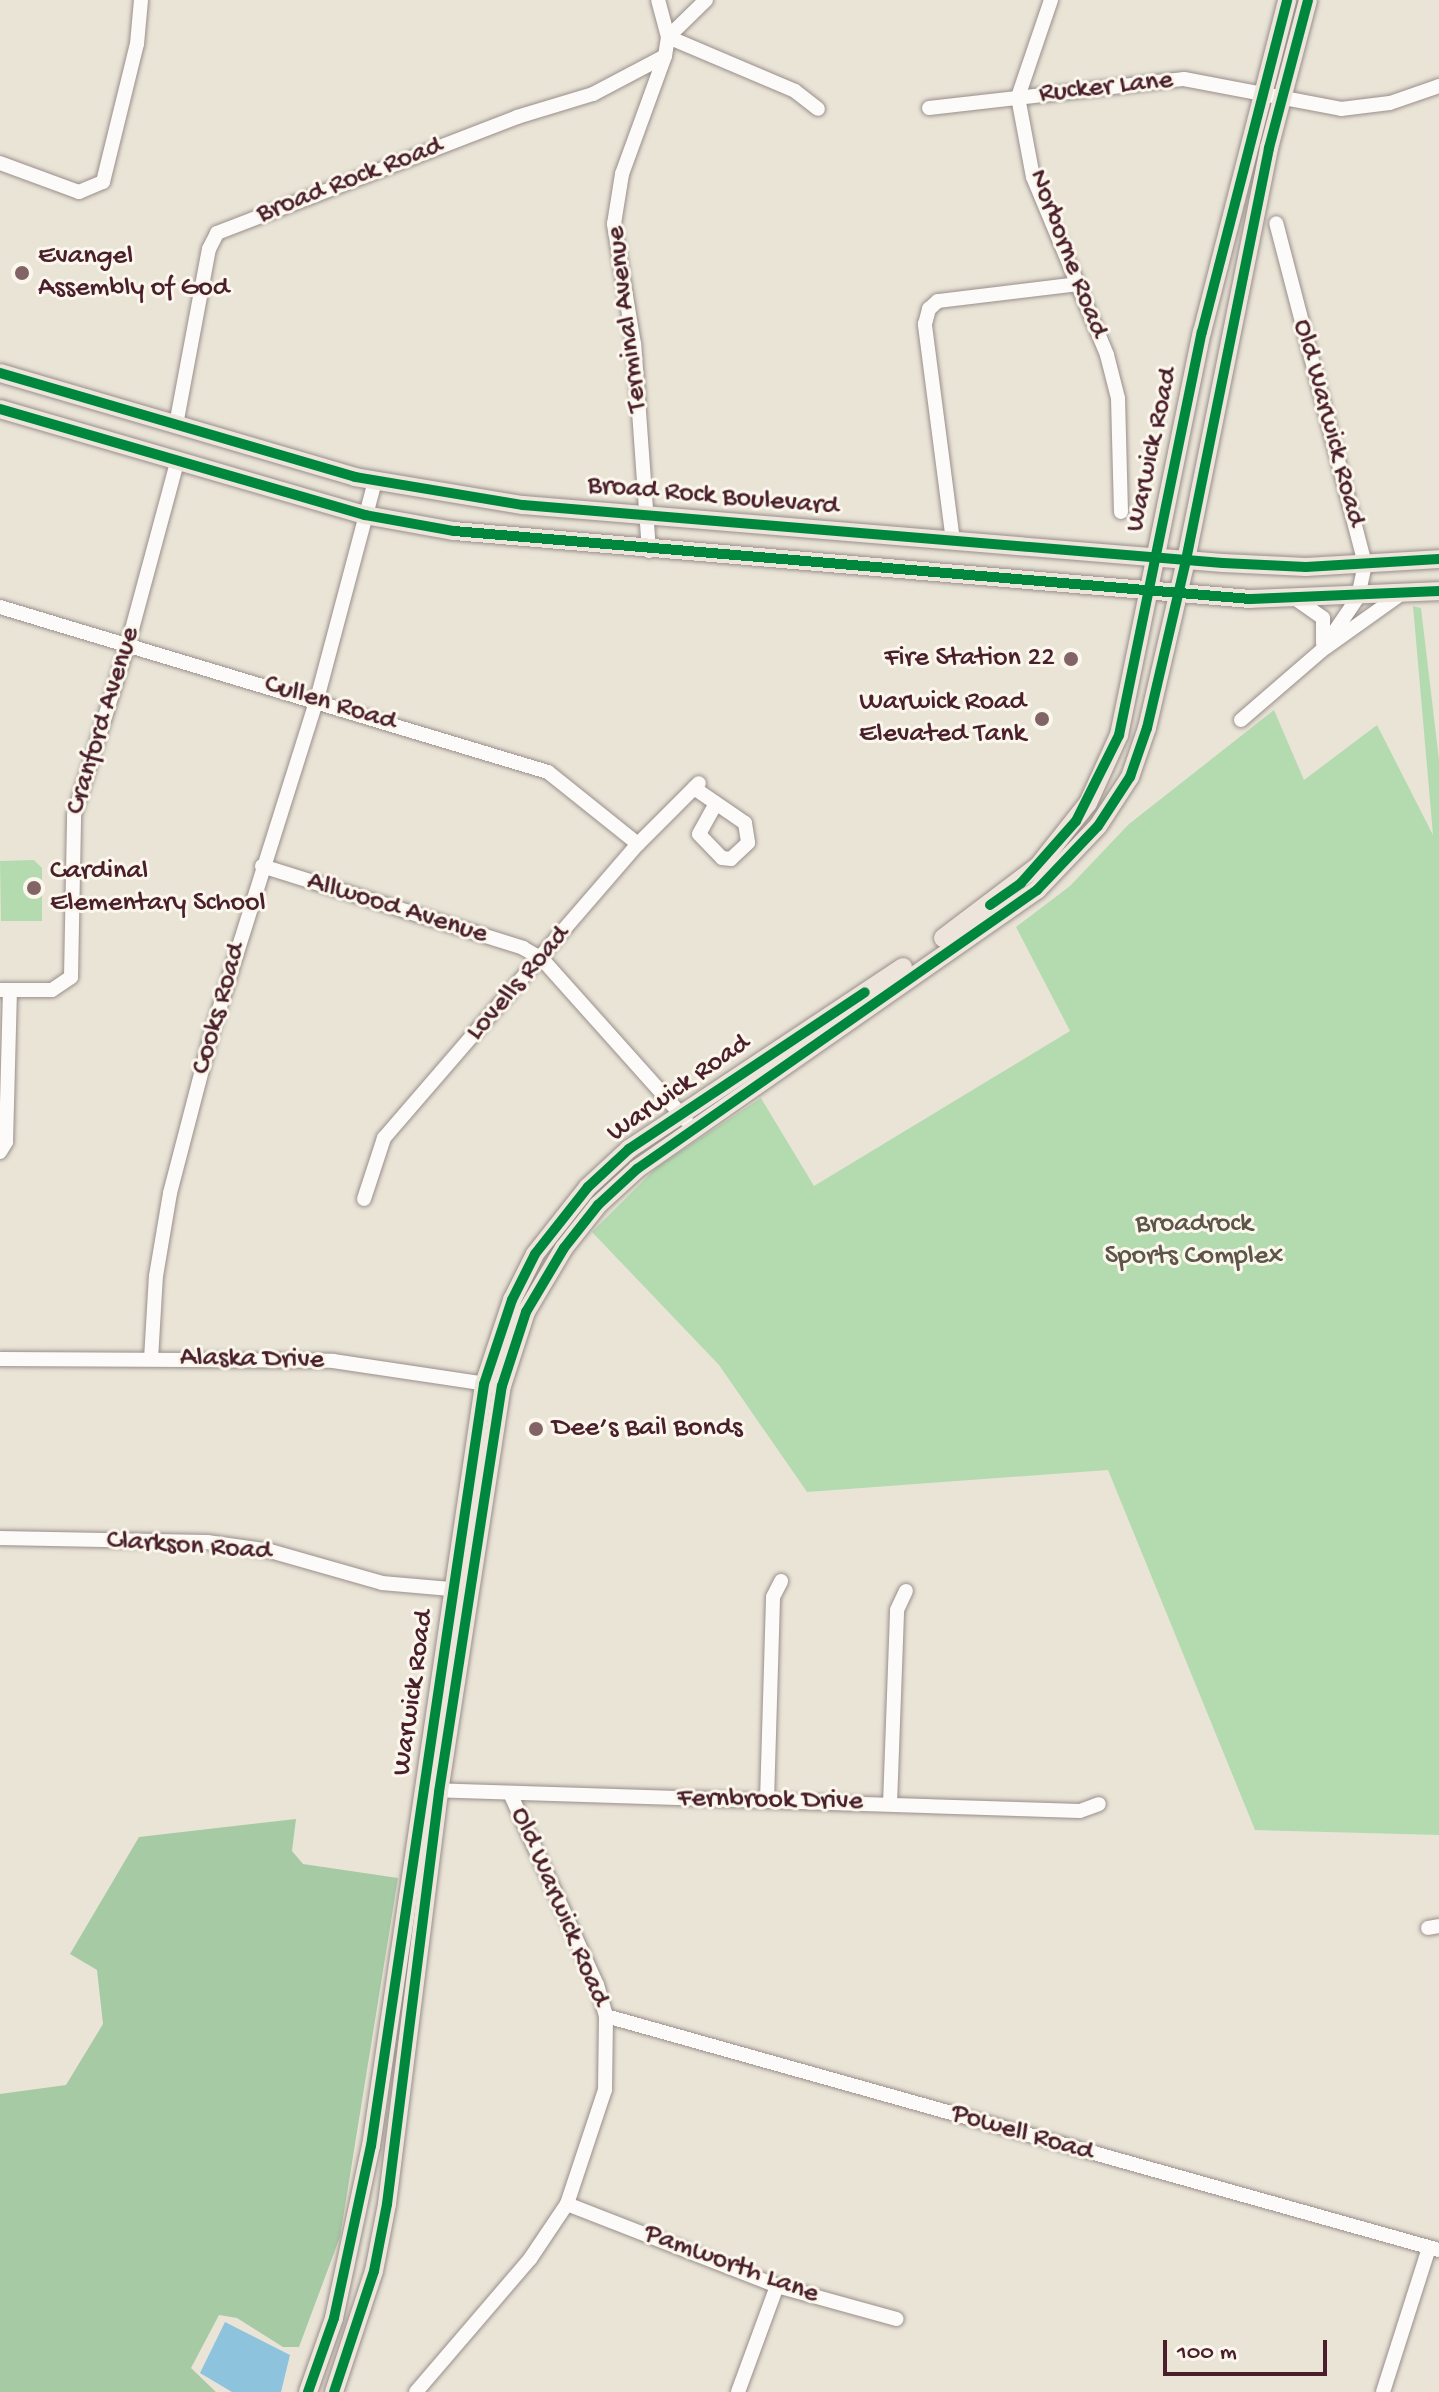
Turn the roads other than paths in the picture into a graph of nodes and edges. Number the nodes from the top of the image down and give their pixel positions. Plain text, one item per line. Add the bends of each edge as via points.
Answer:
1 (141, 0) edge
2 (658, 0) edge
3 (706, 0) edge
4 (1051, 0) edge
5 (1287, 0) edge
6 (1308, 0) edge
7 (668, 37) junction
8 (665, 56) junction
9 (1439, 86) edge
10 (1262, 91) junction
11 (1283, 95) junction
12 (1018, 97) junction
13 (929, 108) dead end
14 (818, 109) dead end
15 (0, 163) edge
16 (1276, 223) dead end
17 (1078, 284) junction
18 (0, 373) edge
19 (0, 409) edge
20 (176, 425) junction
21 (177, 462) junction
22 (375, 481) junction
23 (1121, 512) dead end
24 (365, 515) junction
25 (647, 517) junction
26 (953, 541) junction
27 (649, 551) junction
28 (1155, 558) junction
29 (1439, 559) edge
30 (1186, 560) junction
31 (1365, 564) junction
32 (1149, 590) junction
33 (1439, 591) edge
34 (1178, 592) junction
35 (1401, 594) junction
36 (1358, 597) junction
37 (1296, 599) junction
38 (0, 607) edge
39 (128, 644) junction
40 (1322, 650) junction
41 (317, 699) junction
42 (1241, 720) dead end
43 (716, 803) dead end
44 (638, 844) junction
45 (262, 866) junction
46 (542, 959) junction
47 (5, 990) edge
48 (681, 1114) junction
49 (693, 1130) junction
50 (0, 1152) edge
51 (364, 1199) dead end
52 (0, 1359) edge
53 (151, 1359) junction
54 (493, 1385) junction
55 (0, 1538) edge
56 (781, 1581) dead end
57 (462, 1590) junction
58 (906, 1591) dead end
59 (432, 1790) junction
60 (511, 1795) junction
61 (767, 1801) junction
62 (890, 1804) junction
63 (1099, 1804) dead end
64 (606, 2016) junction
65 (567, 2204) junction
66 (1434, 2249) edge
67 (777, 2286) junction
68 (897, 2319) dead end
69 (308, 2392) edge
70 (334, 2392) edge
71 (416, 2392) edge
72 (738, 2392) edge
73 (1383, 2392) edge

1 - 15 street via 137,44 103,182 79,192
2 - 7 street, Terminal Avenue
3 - 7 street
4 - 12 street, Norborne Road
5 - 10 main road, Warwick Road
6 - 11 main road, Warwick Road
7 - 8 street, Terminal Avenue
7 - 14 street via 795,91
8 - 20 street, Broad Rock Road via 593,94 517,117 217,233 209,249
8 - 25 street, Terminal Avenue via 622,174 614,224 634,344
9 - 11 street, Rucker Lane via 1390,103 1341,109
10 - 11 street, Rucker Lane
10 - 12 street, Rucker Lane via 1184,79
10 - 28 main road, Warwick Road via 1202,332
11 - 30 main road, Warwick Road
12 - 13 street, Rucker Lane
12 - 17 street, Norborne Road via 1033,177
16 - 31 street, Old Warwick Road
17 - 23 street, Norborne Road via 1118,398
17 - 26 street via 938,301 925,324
18 - 20 main road, Broad Rock Boulevard
19 - 21 main road, Broad Rock Boulevard
20 - 22 main road, Broad Rock Boulevard
21 - 24 main road, Broad Rock Boulevard
21 - 39 street, Cranford Avenue
22 - 24 street, Cooks Road
22 - 25 main road, Broad Rock Boulevard via 468,498
24 - 27 main road, Broad Rock Boulevard via 454,531
24 - 41 street, Cooks Road
25 - 26 main road, Broad Rock Boulevard
25 - 27 street, Terminal Avenue
26 - 28 main road, Broad Rock Boulevard
27 - 32 main road, Broad Rock Boulevard
28 - 30 main road, Broad Rock Boulevard
28 - 32 main road, Warwick Road
29 - 31 main road, Broad Rock Boulevard
30 - 31 main road, Broad Rock Boulevard via 1306,567
30 - 34 main road, Warwick Road
31 - 36 street, Old Warwick Road
32 - 34 main road, Broad Rock Boulevard
32 - 48 main road, Warwick Road via 1119,735 1088,803 1038,866 917,957
33 - 35 main road, Broad Rock Boulevard
34 - 37 main road, Broad Rock Boulevard
34 - 49 main road, Warwick Road via 1130,777 1067,863 1037,890
35 - 36 main road, Broad Rock Boulevard
35 - 40 street
36 - 37 main road, Broad Rock Boulevard
36 - 40 street, Old Warwick Road
37 - 40 street via 1324,621
38 - 39 street, Cullen Road
39 - 41 street, Cullen Road
39 - 47 street, Cranford Avenue via 73,822 75,961 66,984 43,991
40 - 42 street, Old Warwick Road
41 - 44 street, Cullen Road via 548,772
41 - 45 street, Cooks Road
43 - 44 street, Lovells Road via 696,786
44 - 46 street, Lovells Road
45 - 46 street, Allwood Avenue via 523,948
45 - 53 street, Cooks Road via 170,1193 151,1322
46 - 48 street, Allwood Avenue
46 - 51 street, Lovells Road via 384,1138
47 - 50 street via 6,1142
48 - 49 street, Allwood Avenue
48 - 54 main road, Warwick Road via 629,1149 588,1187 535,1254 512,1300
49 - 54 main road, Warwick Road via 637,1169 598,1205 564,1248 526,1312
52 - 53 street, Alaska Drive
53 - 54 street, Alaska Drive via 333,1361
54 - 57 main road, Warwick Road
55 - 57 street, Clarkson Road via 207,1542 270,1551 382,1583
56 - 61 street via 773,1597
57 - 59 main road, Warwick Road
58 - 62 street via 897,1610
59 - 60 street, Fernbrook Drive
59 - 69 main road, Warwick Road via 365,2180 334,2318
59 - 70 main road, Warwick Road via 387,2204 374,2271
60 - 61 street, Fernbrook Drive
60 - 64 street, Old Warwick Road
61 - 62 street, Fernbrook Drive
62 - 63 street, Fernbrook Drive via 1080,1811
64 - 65 street, Old Warwick Road via 605,2090
64 - 66 street, Powell Road
65 - 67 street, Pamworth Lane
65 - 71 street, Old Warwick Road via 530,2259
66 - 73 street
67 - 68 street, Pamworth Lane
67 - 72 street

